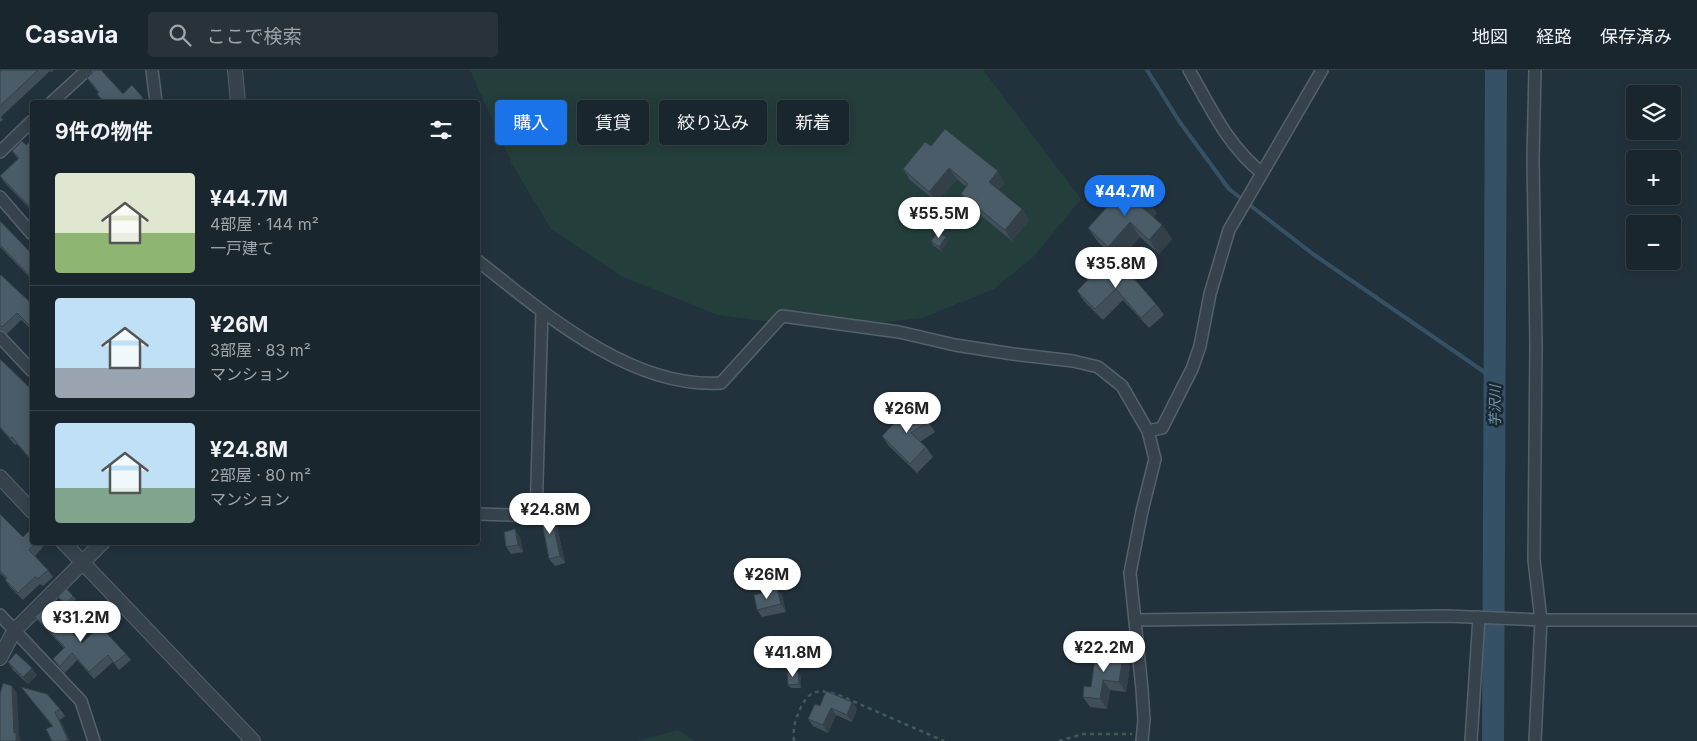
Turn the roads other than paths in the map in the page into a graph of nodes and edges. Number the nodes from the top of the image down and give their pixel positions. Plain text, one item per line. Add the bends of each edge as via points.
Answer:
1 (87, 70) edge
2 (152, 70) edge
3 (235, 70) edge
4 (1189, 70) edge
5 (1322, 70) edge
6 (1535, 70) edge
7 (54, 100) edge
8 (156, 100) edge
9 (238, 100) edge
10 (30, 123) edge
11 (0, 152) edge
12 (1261, 174) junction
13 (0, 197) edge
14 (30, 232) edge
15 (480, 263) edge
16 (542, 311) junction
17 (0, 337) edge
18 (30, 369) edge
19 (1148, 431) junction
20 (0, 477) edge
21 (30, 509) edge
22 (480, 514) edge
23 (66, 545) edge
24 (100, 545) edge
25 (82, 563) junction
26 (0, 615) edge
27 (1483, 618) junction
28 (1136, 620) junction
29 (1535, 620) junction
30 (1697, 620) edge
31 (14, 631) junction
32 (0, 658) edge
33 (1143, 738) edge
34 (94, 741) edge
35 (253, 741) edge
36 (1471, 741) edge
37 (1535, 741) edge

1 - 7 street
2 - 8 street
3 - 9 street
4 - 12 street via 1229,141
5 - 12 street
6 - 29 street
10 - 11 street
12 - 19 street via 1229,230 1192,369 1162,428
13 - 14 street
15 - 16 street
16 - 19 street via 606,352 643,371 700,385 721,384 782,316 899,332 1003,353 1073,361 1098,367 1122,386
16 - 22 street via 536,516
17 - 18 street
19 - 28 street via 1155,459 1130,573
20 - 21 street
23 - 25 street
24 - 25 street
25 - 31 street
25 - 35 street
26 - 31 street
27 - 28 street
27 - 29 street
27 - 36 street
28 - 33 street
29 - 30 street
29 - 37 street
31 - 32 street
31 - 34 street via 80,702

